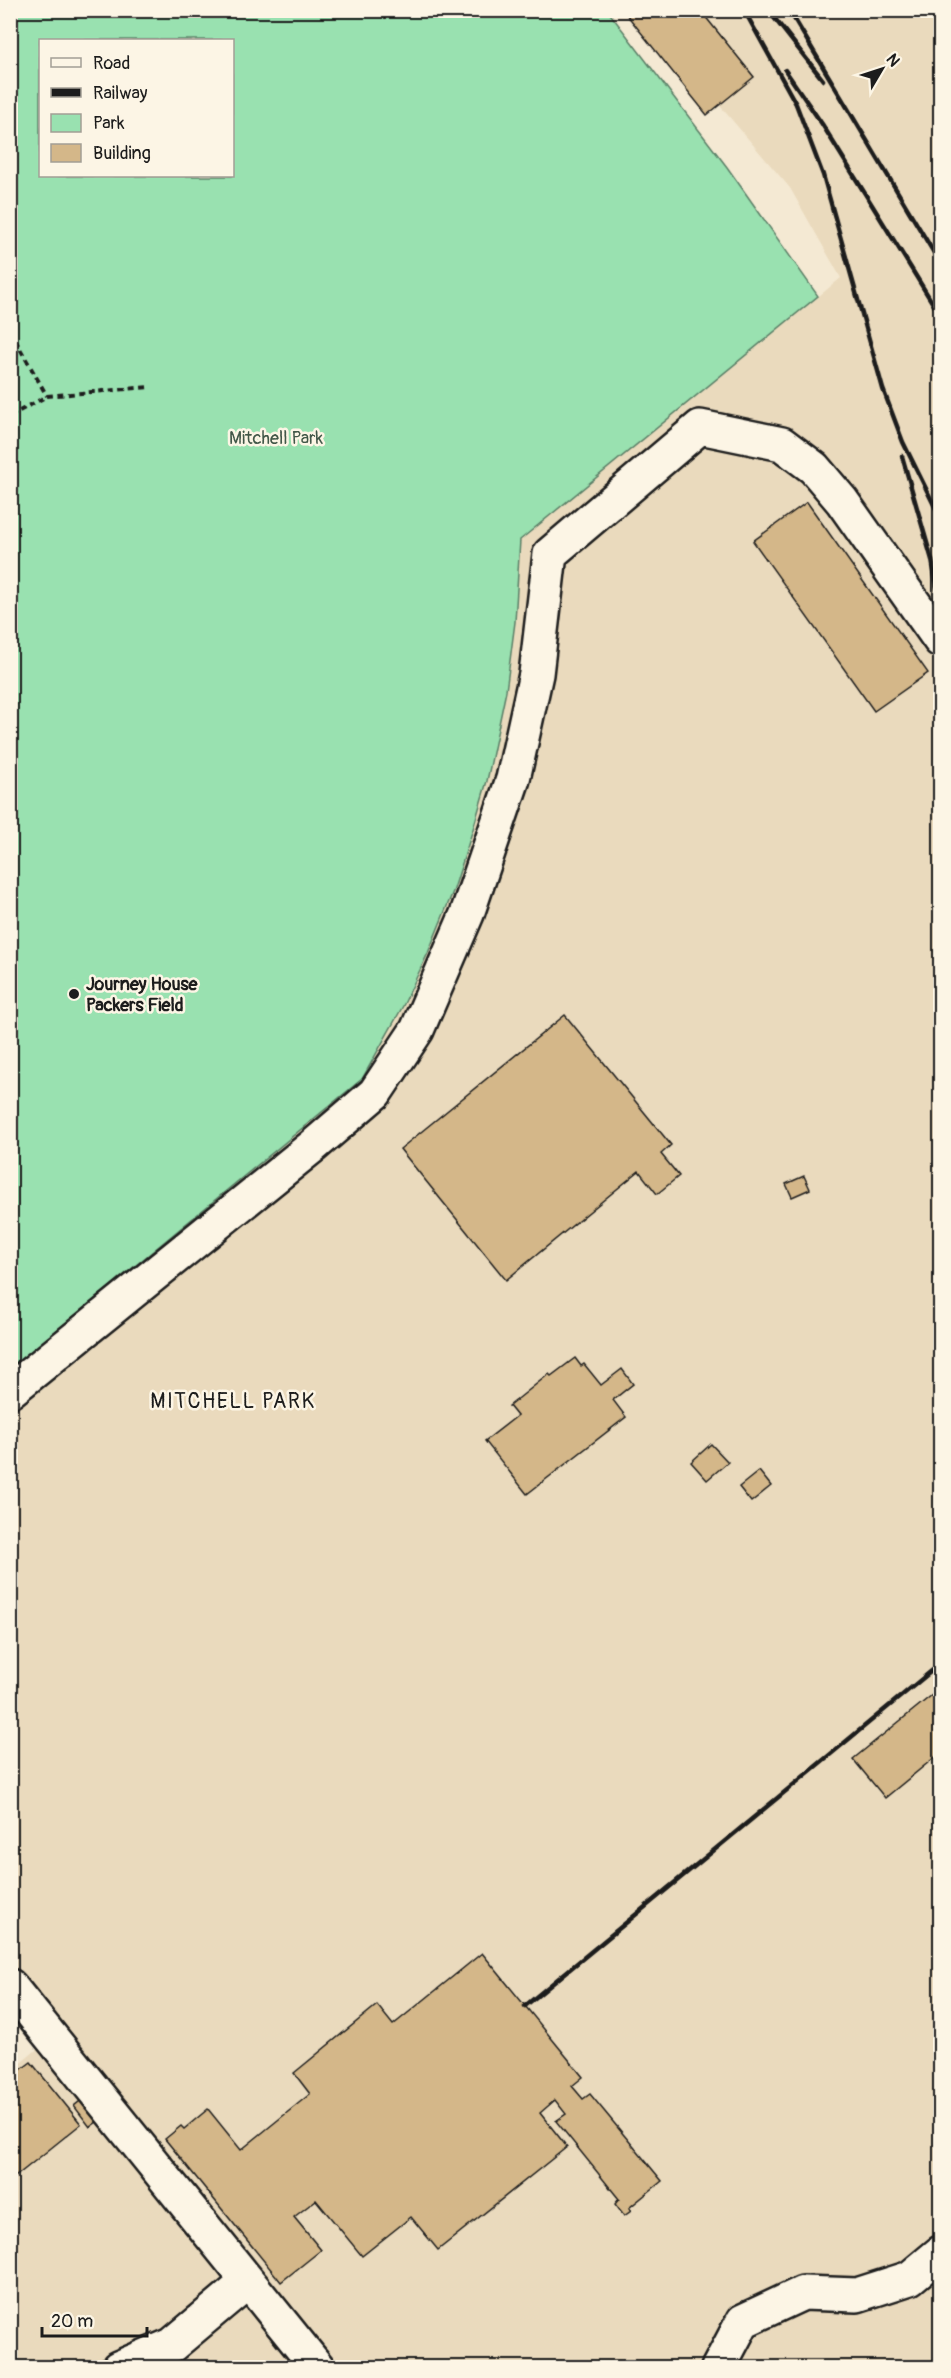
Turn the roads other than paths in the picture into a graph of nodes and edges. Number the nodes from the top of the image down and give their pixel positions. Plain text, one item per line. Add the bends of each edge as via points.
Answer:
1 (940, 640) edge
2 (10, 1391) edge
3 (10, 1986) edge
4 (940, 2253) edge
5 (247, 2282) junction
6 (118, 2367) edge
7 (318, 2367) edge
8 (718, 2367) edge

1 - 2 lane via 842,501 814,468 782,444 700,428 550,554 536,674 513,778 467,914 417,1030 375,1093
3 - 5 lane
4 - 8 lane via 910,2278 856,2295 803,2293 743,2321
5 - 6 lane via 172,2345
5 - 7 lane

